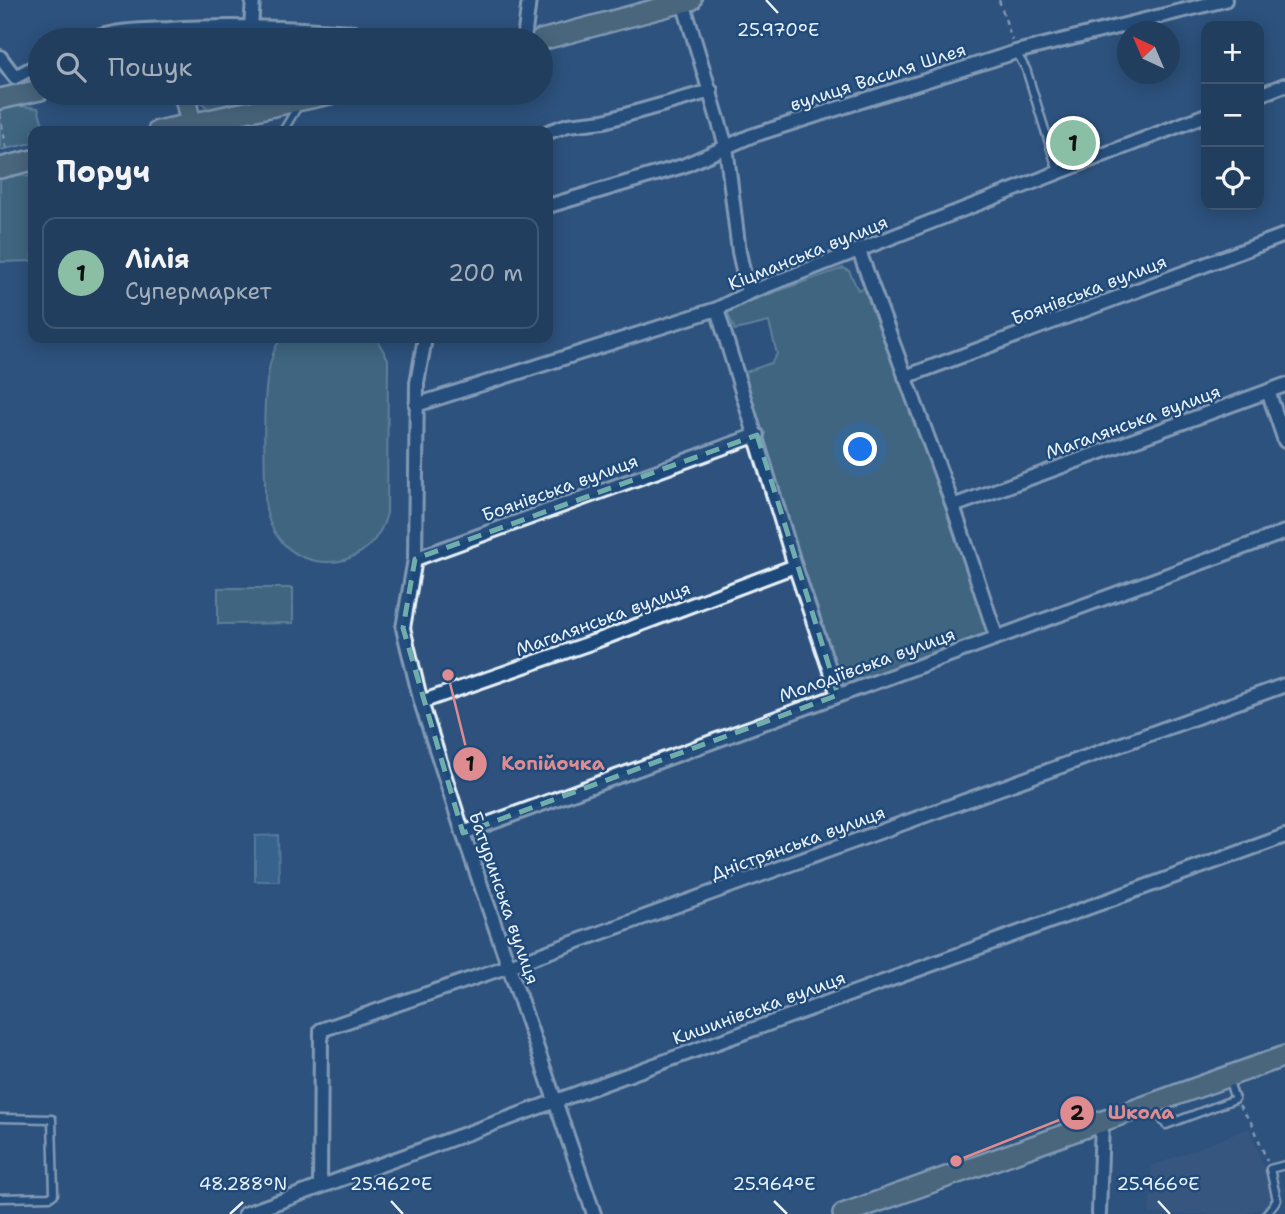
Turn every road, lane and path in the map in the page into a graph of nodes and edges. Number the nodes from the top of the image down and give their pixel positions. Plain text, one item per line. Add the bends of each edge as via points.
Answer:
1 (253, 0) edge
2 (528, 0) edge
3 (999, 0) edge
4 (1225, 0) edge
5 (687, 1) edge
6 (250, 26) junction
7 (206, 28) edge
8 (285, 28) edge
9 (525, 28) edge
10 (553, 37) edge
11 (1016, 52) junction
12 (0, 57) edge
13 (28, 70) edge
14 (1285, 85) edge
15 (711, 91) junction
16 (28, 93) edge
17 (1264, 93) edge
18 (0, 99) edge
19 (191, 105) edge
20 (270, 105) edge
21 (286, 105) edge
22 (0, 114) edge
23 (1201, 117) edge
24 (203, 125) edge
25 (284, 126) edge
26 (553, 130) edge
27 (726, 146) junction
28 (28, 161) edge
29 (5, 167) edge
30 (1058, 172) junction
31 (553, 205) edge
32 (1285, 235) edge
33 (859, 251) junction
34 (748, 293) junction
35 (717, 309) junction
36 (424, 343) edge
37 (905, 377) junction
38 (1285, 385) edge
39 (1268, 391) junction
40 (416, 405) junction
41 (757, 435) junction
42 (1285, 441) edge
43 (953, 506) junction
44 (1285, 532) edge
45 (415, 559) junction
46 (795, 566) junction
47 (996, 636) junction
48 (1285, 685) edge
49 (838, 695) junction
50 (421, 702) junction
51 (463, 833) junction
52 (1285, 836) edge
53 (509, 966) junction
54 (1285, 1056) edge
55 (1227, 1077) junction
56 (1235, 1099) junction
57 (555, 1101) junction
58 (1152, 1104) junction
59 (0, 1118) edge
60 (1102, 1121) junction
61 (1285, 1166) edge
62 (1270, 1169) junction
63 (320, 1186) junction
64 (0, 1198) edge
65 (245, 1214) edge
66 (594, 1214) edge
67 (843, 1214) edge
68 (1098, 1214) edge
69 (1266, 1214) edge

1 - 6 street
2 - 9 street
3 - 11 path
4 - 11 street, вулиця Василя Шлея
5 - 10 main road
5 - 15 street
6 - 7 street
6 - 8 street
11 - 27 street, вулиця Василя Шлея
11 - 30 lane via 1026,69
12 - 13 street via 15,77
14 - 17 street
15 - 26 street
15 - 27 street
16 - 18 main road
19 - 24 main road
20 - 24 main road
21 - 25 lane
22 - 29 path
23 - 30 street, Кіцманська вулиця
27 - 31 street, вулиця Василя Шлея via 683,166
27 - 34 street
28 - 29 main road
30 - 33 street, Кіцманська вулиця
32 - 37 street, Боянівська вулиця
33 - 34 street, Кіцманська вулиця
33 - 37 street
34 - 35 street, Кіцманська вулиця
35 - 40 street, Кіцманська вулиця
35 - 41 street
36 - 40 street, Батуринська вулиця
37 - 43 street
38 - 39 street, Магалянська вулиця
39 - 42 street
39 - 43 street, Магалянська вулиця
40 - 45 street, Батуринська вулиця
41 - 45 street, Боянівська вулиця
41 - 46 street
43 - 47 street
44 - 47 street, Молодіївська вулиця
45 - 50 street, Батуринська вулиця via 403,628
46 - 49 street
46 - 50 street, Магалянська вулиця
47 - 49 street, Молодіївська вулиця
48 - 53 street, Дністрянська вулиця
49 - 51 street, Молодіївська вулиця
50 - 51 street, Батуринська вулиця
51 - 53 street, Батуринська вулиця
52 - 57 street, Кишинівська вулиця
53 - 57 street, Батуринська вулиця
53 - 63 street, Дністрянська вулиця via 321,1030
54 - 55 main road
55 - 56 lane
55 - 58 main road
56 - 58 lane via 1167,1125
56 - 62 path via 1252,1125
57 - 63 street, Кишинівська вулиця
57 - 66 street, Батуринська вулиця
58 - 60 main road
59 - 64 lane via 52,1119 54,1194 50,1198
60 - 67 main road
60 - 68 street
61 - 62 lane
62 - 69 lane via 1277,1200
63 - 65 street, Кишинівська вулиця

